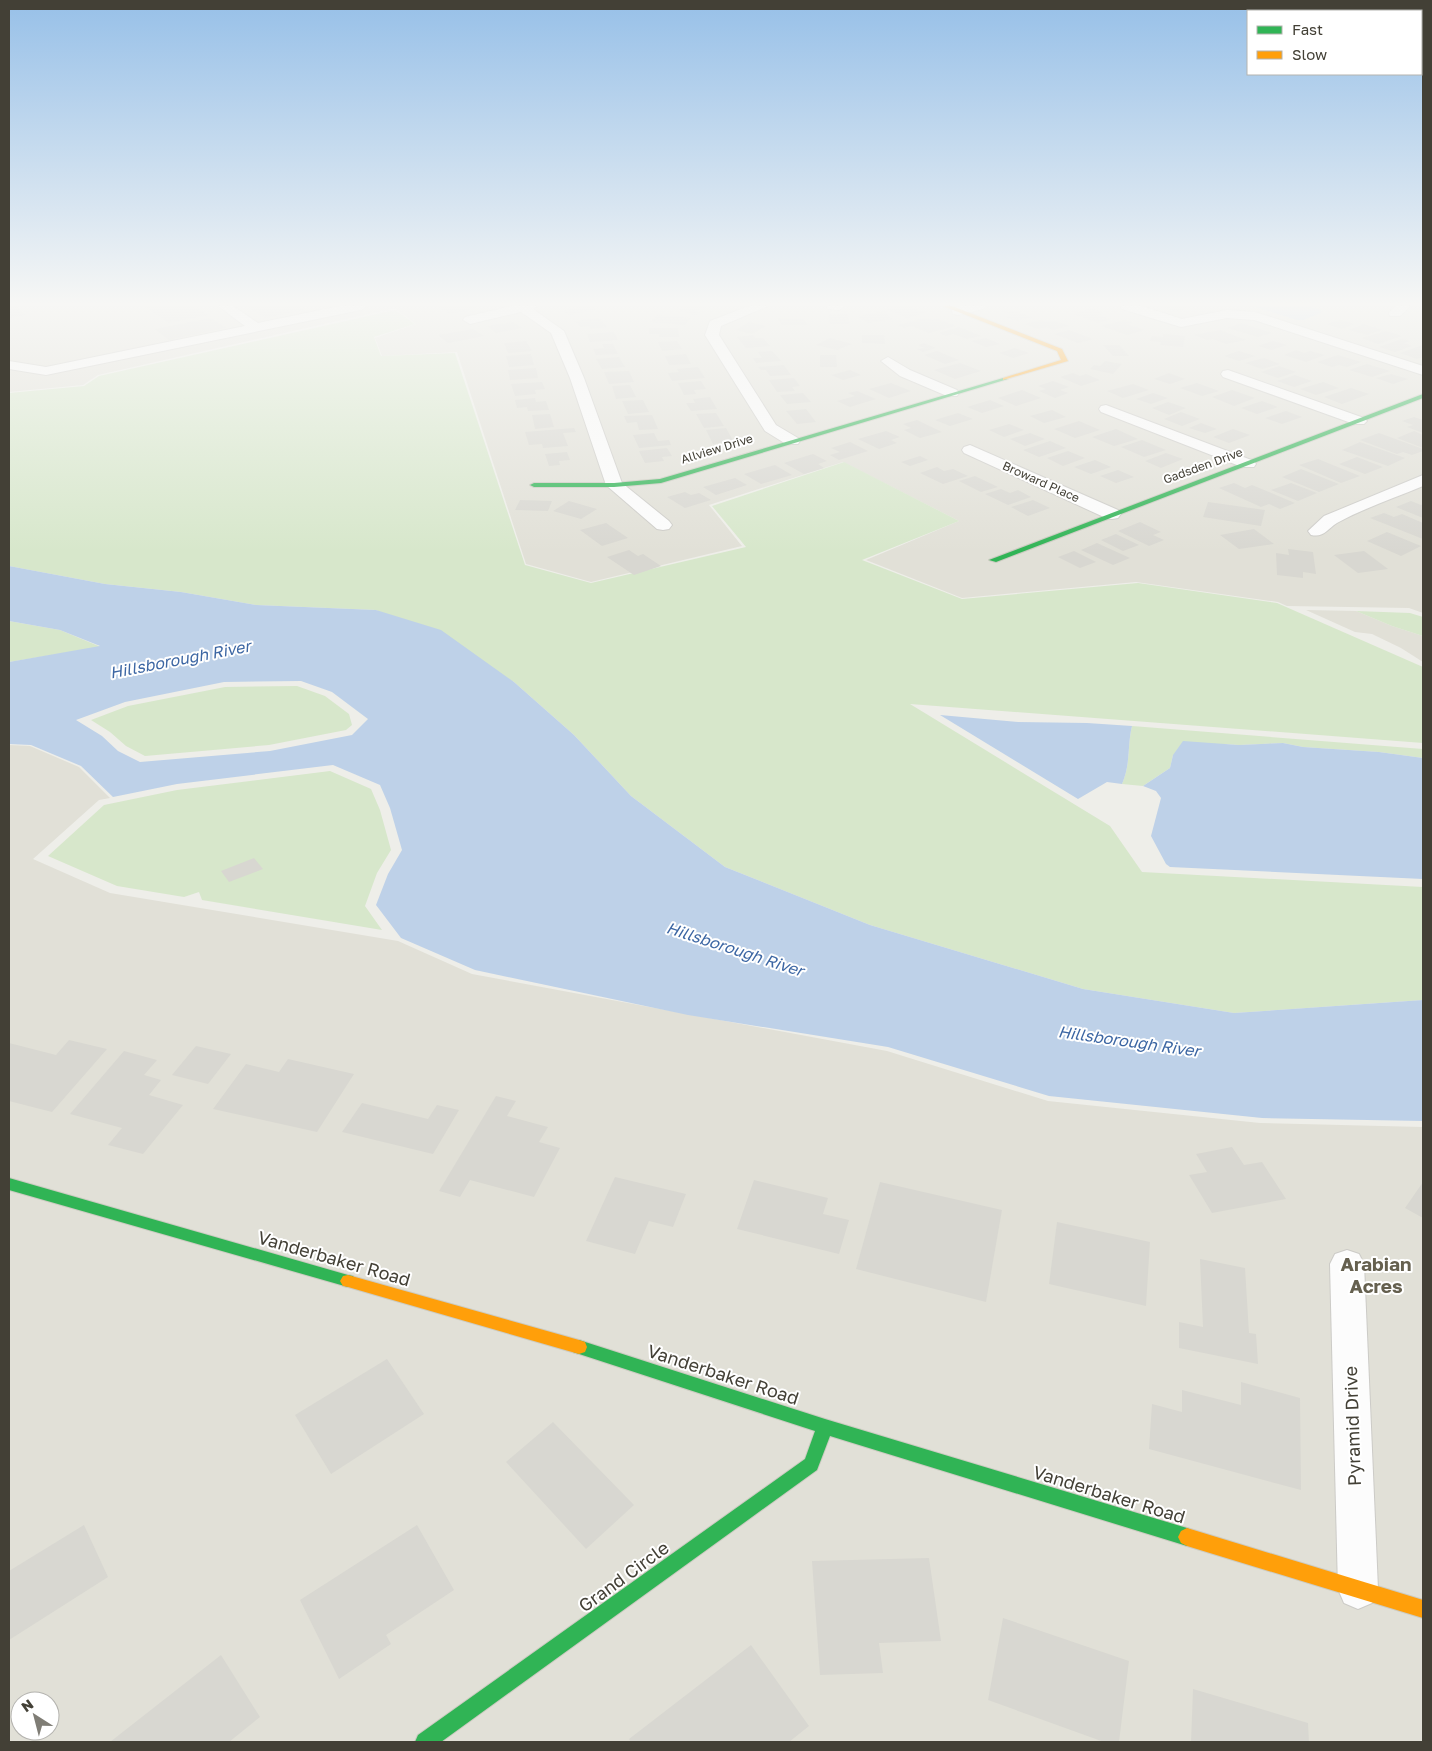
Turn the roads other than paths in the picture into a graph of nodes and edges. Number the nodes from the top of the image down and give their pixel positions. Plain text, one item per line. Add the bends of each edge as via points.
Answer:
1 (580, 388) edge
2 (745, 388) edge
3 (940, 388) edge
4 (971, 388) edge
5 (1267, 388) edge
6 (952, 393) junction
7 (1423, 396) edge
8 (1106, 409) dead end
9 (1359, 420) junction
10 (792, 441) junction
11 (970, 450) dead end
12 (1248, 464) junction
13 (1423, 480) edge
14 (534, 485) dead end
15 (614, 485) junction
16 (1112, 514) junction
17 (663, 525) dead end
18 (1318, 531) dead end
19 (993, 560) dead end
20 (9, 1184) edge
21 (1347, 1264) dead end
22 (825, 1427) junction
23 (1358, 1588) junction
24 (1423, 1609) edge
25 (425, 1742) edge

1 - 15 street
2 - 10 street via 770,428
3 - 6 street
4 - 6 street, Allview Drive
5 - 9 street
6 - 10 street, Allview Drive
7 - 9 street, Gadsden Drive
8 - 12 street
9 - 12 street, Gadsden Drive
10 - 15 street, Allview Drive via 661,480
11 - 16 street, Broward Place
12 - 16 street, Gadsden Drive
13 - 18 street via 1330,520
14 - 15 street, Allview Drive
15 - 17 street
16 - 19 street, Gadsden Drive
20 - 22 street, Vanderbaker Road via 607,1354
21 - 23 street, Pyramid Drive
22 - 23 street, Vanderbaker Road
22 - 25 street, Grand Circle via 811,1464
23 - 24 street, Vanderbaker Road

